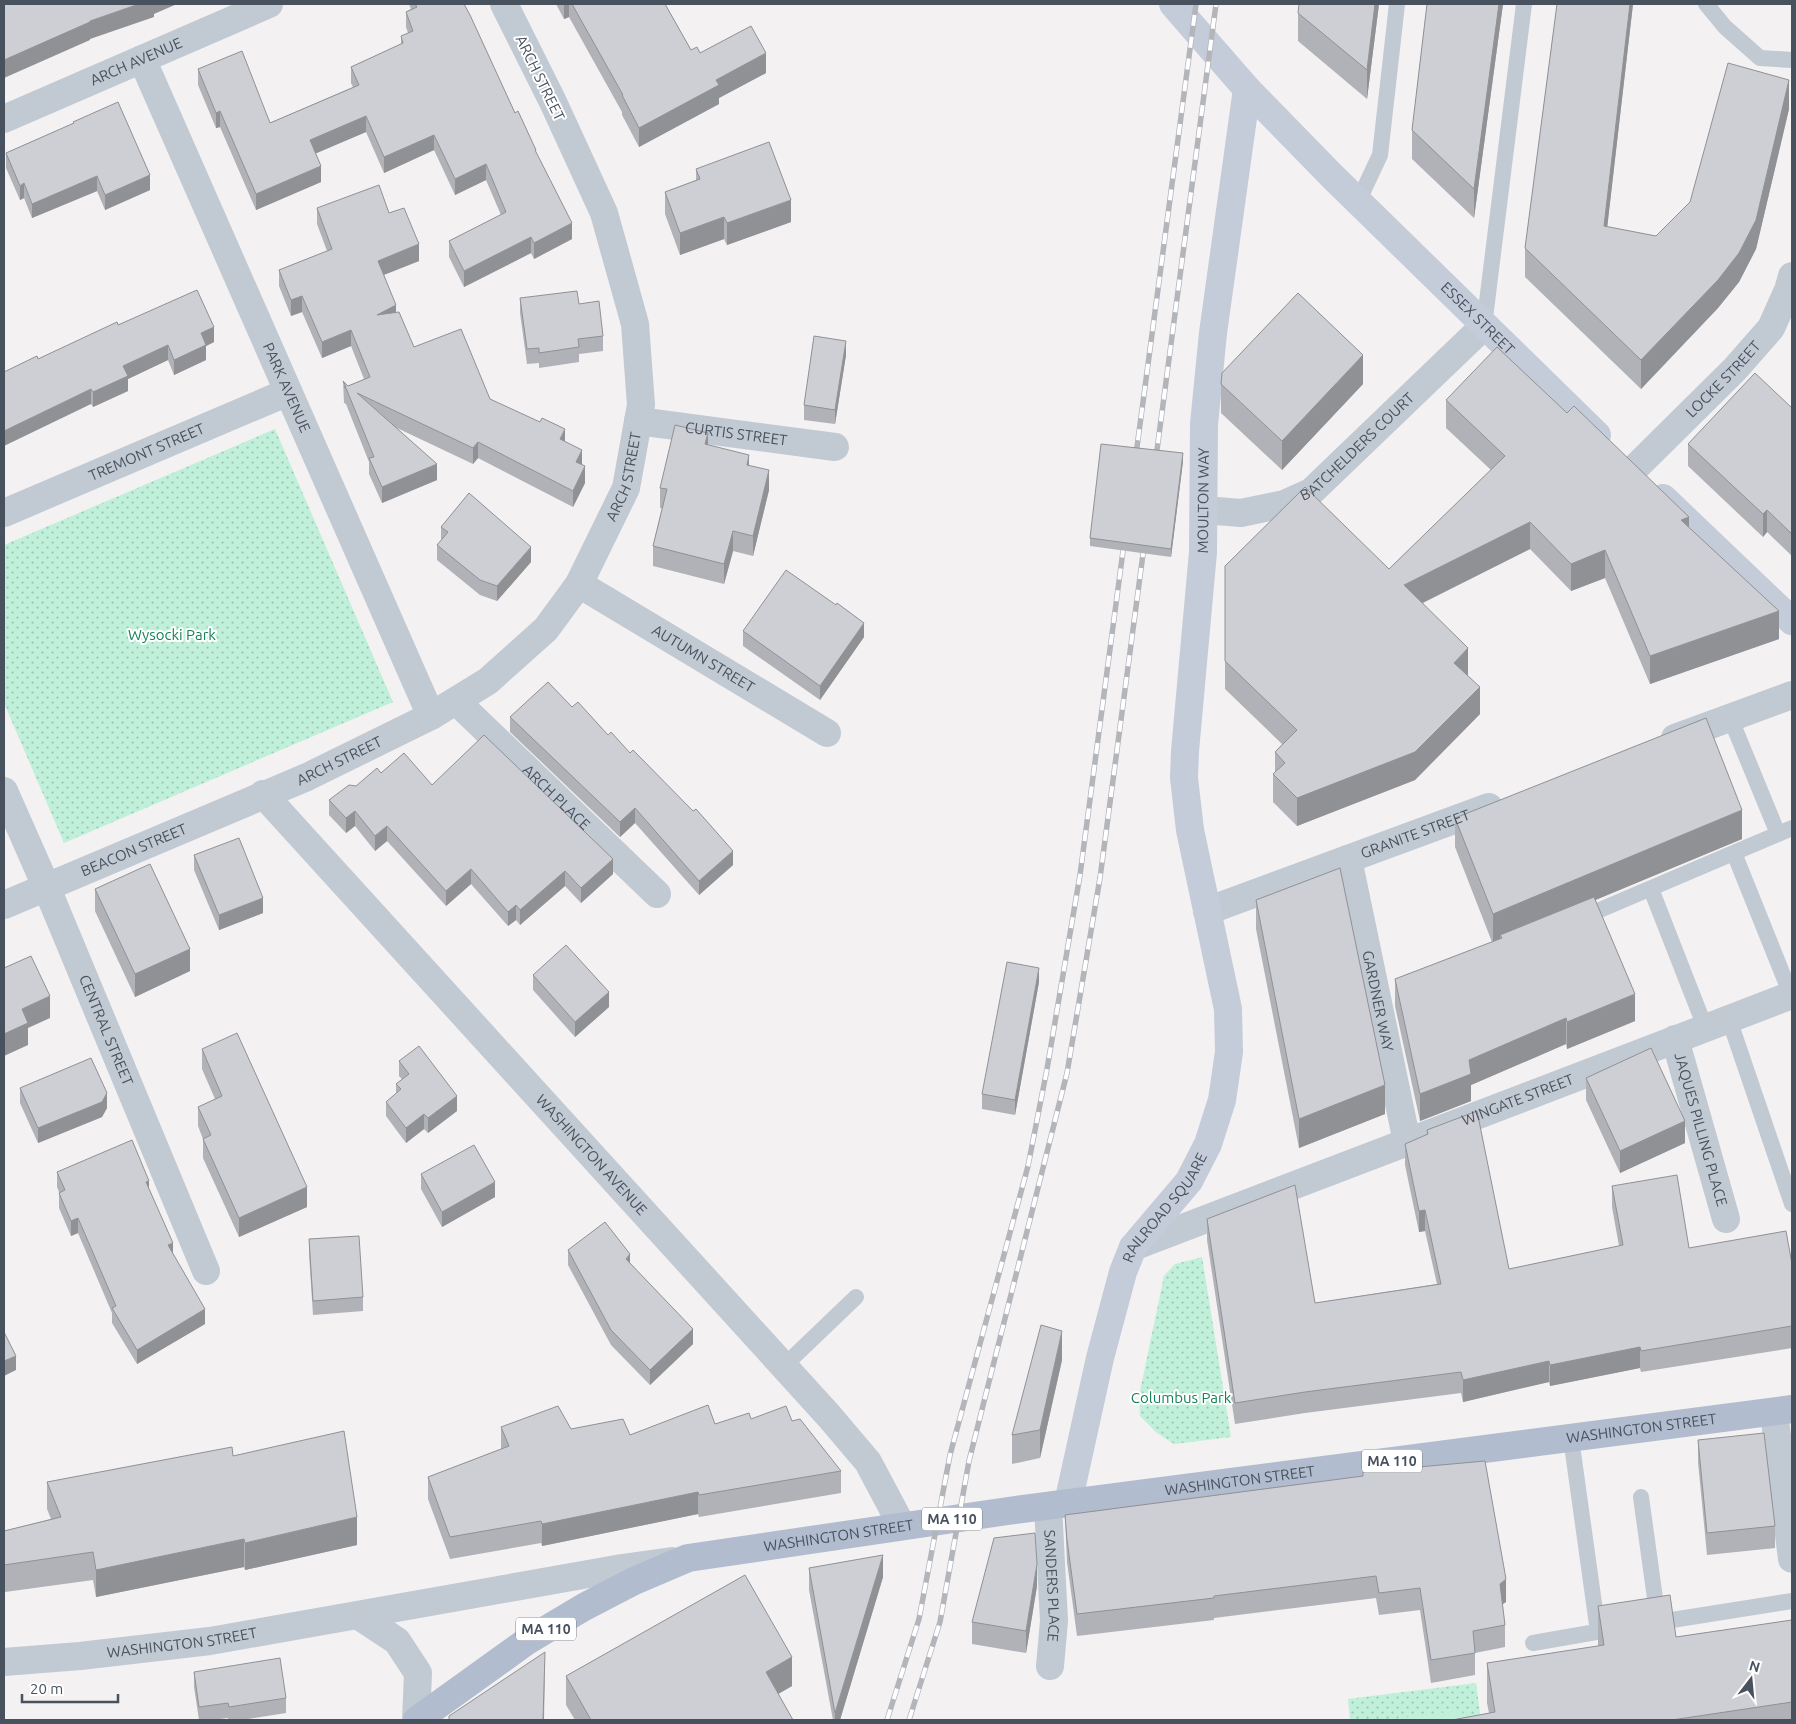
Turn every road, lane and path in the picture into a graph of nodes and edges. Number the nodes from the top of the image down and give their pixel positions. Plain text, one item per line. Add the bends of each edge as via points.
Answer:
1 (268, 4) edge
2 (504, 4) edge
3 (1173, 4) edge
4 (1397, 4) edge
5 (1524, 4) edge
6 (1706, 4) edge
7 (142, 59) junction
8 (1792, 60) edge
9 (1247, 89) junction
10 (4, 119) edge
11 (1358, 202) junction
12 (1792, 276) edge
13 (1484, 326) junction
14 (288, 392) junction
15 (638, 421) junction
16 (835, 447) dead end
17 (1621, 458) junction
18 (1204, 510) junction
19 (4, 514) edge
20 (579, 584) junction
21 (1792, 621) edge
22 (1792, 695) edge
23 (456, 701) junction
24 (431, 716) junction
25 (1730, 718) junction
26 (827, 733) dead end
27 (1656, 745) edge
28 (4, 791) edge
29 (264, 794) junction
30 (1516, 797) edge
31 (1785, 831) edge
32 (1734, 853) junction
33 (1348, 859) junction
34 (46, 886) junction
35 (1651, 889) junction
36 (657, 894) dead end
37 (4, 904) edge
38 (1207, 911) junction
39 (1569, 923) edge
40 (1792, 995) edge
41 (1717, 1023) junction
42 (1675, 1039) junction
43 (1407, 1142) junction
44 (1792, 1204) edge
45 (1726, 1219) dead end
46 (1133, 1247) junction
47 (206, 1271) dead end
48 (856, 1297) dead end
49 (784, 1366) junction
50 (1783, 1410) edge
51 (1571, 1438) junction
52 (1641, 1498) dead end
53 (1058, 1504) junction
54 (902, 1526) junction
55 (688, 1558) junction
56 (1792, 1559) edge
57 (1792, 1601) edge
58 (358, 1616) junction
59 (1658, 1622) junction
60 (1598, 1632) junction
61 (1533, 1644) dead end
62 (4, 1662) edge
63 (1050, 1666) dead end
64 (416, 1720) edge

1 - 7 street, ARCH AVENUE
2 - 15 street, ARCH STREET via 604,212 635,324 641,405
3 - 9 main road, ESSEX STREET
4 - 11 lane via 1380,155
5 - 13 lane
6 - 8 lane via 1725,27 1760,58
7 - 10 street, ARCH AVENUE
7 - 14 street, PARK AVENUE
9 - 11 main road, ESSEX STREET
9 - 18 main road, MOULTON WAY via 1213,333 1204,424
11 - 13 main road, ESSEX STREET
12 - 17 street, LOCKE STREET via 1771,328 1735,369
13 - 17 main road, ESSEX STREET
13 - 18 street, BATCHELDERS COURT via 1311,492 1284,504 1241,513
14 - 19 street, TREMONT STREET
14 - 24 street, PARK AVENUE
15 - 16 street, CURTIS STREET
15 - 20 street, ARCH STREET via 626,488
17 - 21 main road, ESSEX STREET
18 - 38 main road, MOULTON WAY via 1184,778 1190,830
20 - 23 street, ARCH STREET via 546,629 488,681
20 - 26 street, AUTUMN STREET
22 - 25 street
23 - 24 street, ARCH STREET
23 - 36 street, ARCH PLACE
24 - 29 street, ARCH STREET via 307,777
25 - 27 street
25 - 31 lane
28 - 34 street, CENTRAL STREET
29 - 34 street, BEACON STREET
29 - 49 street, WASHINGTON AVENUE
30 - 33 street, GRANITE STREET
31 - 32 lane
32 - 35 lane
32 - 40 lane
33 - 38 street, GRANITE STREET
33 - 43 street, GARDNER WAY via 1386,998
34 - 37 street, BEACON STREET
34 - 47 street, CENTRAL STREET
35 - 39 lane
35 - 41 lane
38 - 46 main road, RAILROAD SQUARE via 1228,1009 1228,1052 1222,1100 1208,1144 1189,1181
40 - 41 street, WINGATE STREET
41 - 42 street, WINGATE STREET
41 - 44 lane
42 - 43 street, WINGATE STREET
42 - 45 street, JAQUES PILLING PLACE
43 - 46 street, WINGATE STREET
46 - 53 main road, RAILROAD SQUARE via 1123,1272
48 - 49 lane
49 - 54 street, WASHINGTON AVENUE via 868,1462
50 - 51 main road, WASHINGTON STREET / MA 110
50 - 56 street
51 - 53 main road, WASHINGTON STREET / MA 110
51 - 60 lane
52 - 59 lane
53 - 54 main road, WASHINGTON STREET / MA 110
53 - 63 street, SANDERS PLACE
54 - 55 main road, WASHINGTON STREET / MA 110
55 - 58 street, WASHINGTON STREET
55 - 64 main road, WASHINGTON STREET / MA 110 via 584,1606 527,1641
57 - 59 lane
58 - 62 street, WASHINGTON STREET via 210,1641
58 - 64 street, WASHINGTON STREET via 398,1640 418,1673
59 - 60 lane
60 - 61 lane

